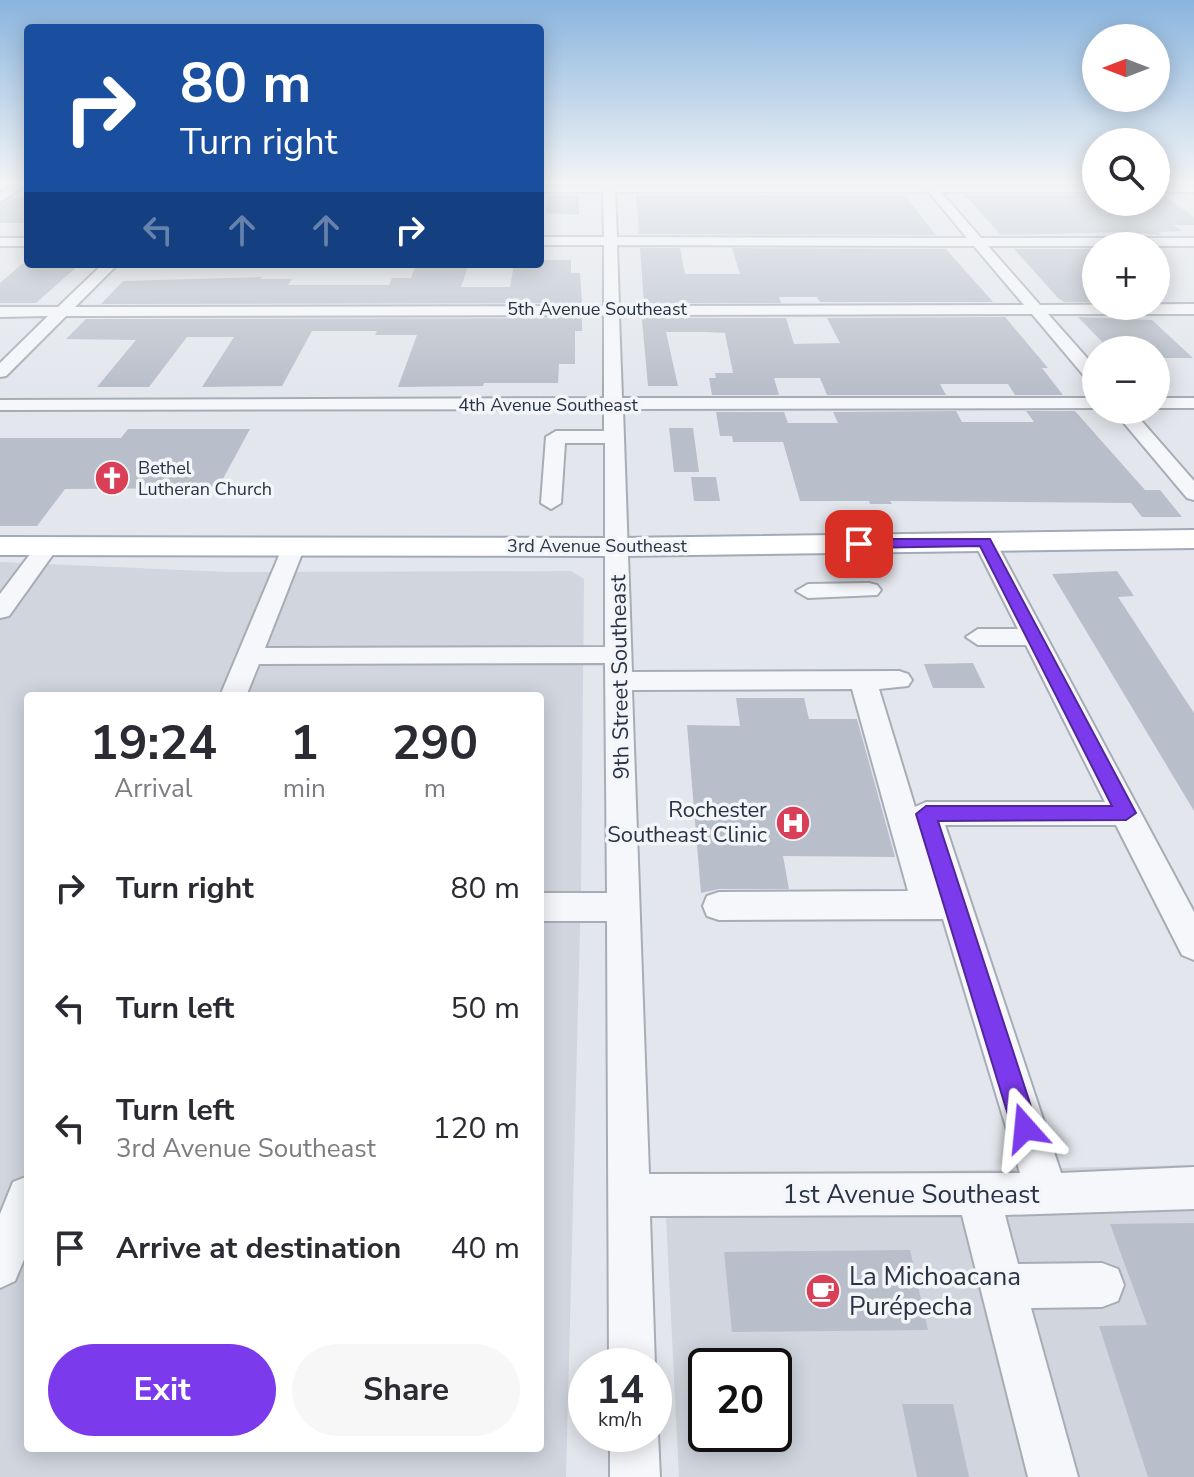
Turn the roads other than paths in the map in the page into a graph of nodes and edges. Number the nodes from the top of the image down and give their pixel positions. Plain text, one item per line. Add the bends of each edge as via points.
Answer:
1 (611, 249) edge
2 (984, 249) edge
3 (107, 268) edge
4 (614, 309) junction
5 (1036, 309) junction
6 (1194, 309) edge
7 (0, 312) edge
8 (61, 312) junction
9 (1082, 363) edge
10 (0, 372) edge
11 (1082, 403) edge
12 (1170, 403) edge
13 (1194, 403) edge
14 (0, 405) edge
15 (614, 405) junction
16 (1134, 424) edge
17 (615, 437) junction
18 (1194, 494) edge
19 (551, 503) dead end
20 (1194, 539) edge
21 (985, 542) junction
22 (0, 546) edge
23 (48, 546) junction
24 (294, 546) junction
25 (619, 547) junction
26 (869, 590) dead end
27 (808, 591) dead end
28 (0, 611) edge
29 (978, 637) dead end
30 (1036, 637) junction
31 (249, 656) junction
32 (620, 668) junction
33 (899, 680) dead end
34 (863, 681) junction
35 (235, 692) edge
36 (1126, 813) junction
37 (719, 906) dead end
38 (942, 906) junction
39 (544, 907) edge
40 (623, 907) junction
41 (1194, 945) edge
42 (1194, 1188) edge
43 (978, 1194) junction
44 (1047, 1194) junction
45 (628, 1195) junction
46 (24, 1207) edge
47 (0, 1266) edge
48 (1102, 1285) dead end
49 (1004, 1286) junction
50 (632, 1348) edge
51 (634, 1452) edge
52 (635, 1477) edge
53 (1053, 1477) edge

1 - 4 street, 9th Street Southeast
2 - 5 street
3 - 8 street
4 - 5 street, 5th Avenue Southeast
4 - 8 street, 5th Avenue Southeast
4 - 15 street, 9th Street Southeast
5 - 6 street, 5th Avenue Southeast
5 - 9 street
7 - 8 street, 5th Avenue Southeast
8 - 10 street
11 - 15 street, 4th Avenue Southeast
12 - 13 street
14 - 15 street, 4th Avenue Southeast
15 - 17 street, 9th Street Southeast
16 - 18 street
17 - 19 street via 556,437
17 - 25 street, 9th Street Southeast
20 - 21 main road, 3rd Avenue Southeast
21 - 25 main road, 3rd Avenue Southeast
21 - 30 street
22 - 23 main road, 3rd Avenue Southeast
23 - 24 main road, 3rd Avenue Southeast
23 - 28 street
24 - 25 main road, 3rd Avenue Southeast
24 - 31 street
25 - 32 street, 9th Street Southeast
26 - 27 street
29 - 30 street
30 - 36 street
31 - 32 street
31 - 35 street
32 - 34 street
32 - 40 street, 9th Street Southeast
33 - 34 street
34 - 38 street
36 - 38 street via 926,814
36 - 41 street
37 - 38 street
38 - 44 street
39 - 40 street
40 - 45 street, 9th Street Southeast
42 - 44 street, 1st Avenue Southeast
43 - 44 street, 1st Avenue Southeast
43 - 45 street, 1st Avenue Southeast
43 - 49 street
45 - 50 street, 9th Street Southeast
46 - 47 street
48 - 49 street
49 - 53 street
51 - 52 street

